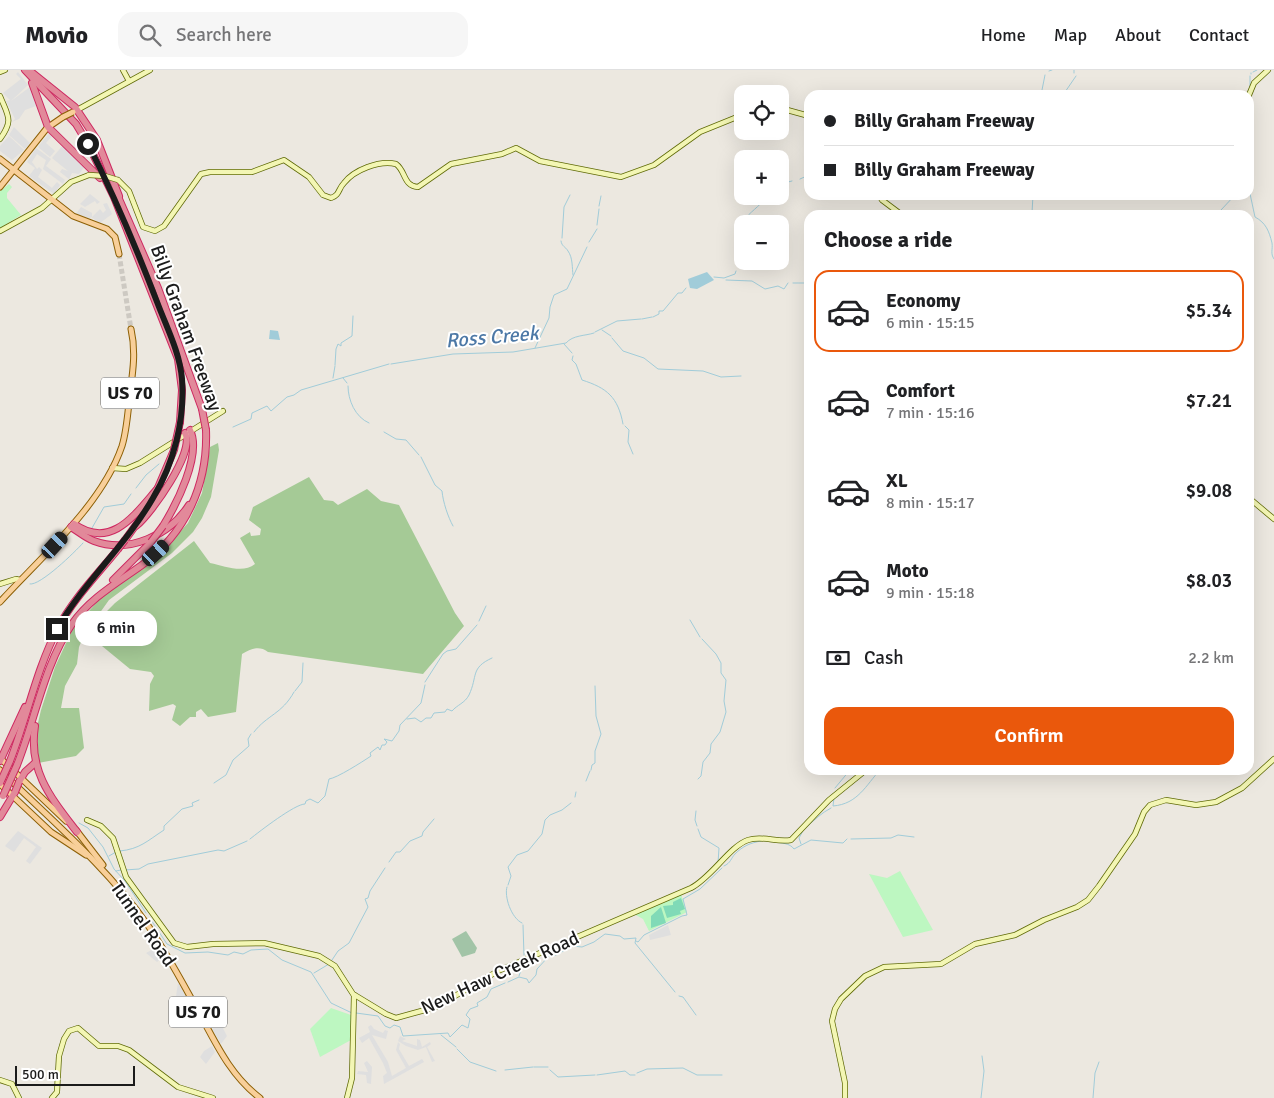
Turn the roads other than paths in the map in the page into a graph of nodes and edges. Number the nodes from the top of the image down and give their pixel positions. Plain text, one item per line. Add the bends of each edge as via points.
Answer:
1 (5, 70) edge
2 (27, 70) edge
3 (123, 70) edge
4 (150, 70) edge
5 (1268, 70) edge
6 (0, 72) edge
7 (129, 81) junction
8 (1251, 90) edge
9 (0, 96) edge
10 (75, 110) junction
11 (789, 110) edge
12 (804, 115) edge
13 (734, 118) edge
14 (48, 127) junction
15 (0, 139) edge
16 (0, 158) edge
17 (22, 161) junction
18 (10, 165) junction
19 (14, 171) junction
20 (0, 187) edge
21 (52, 200) junction
22 (882, 200) edge
23 (115, 201) junction
24 (895, 210) edge
25 (128, 218) junction
26 (0, 231) edge
27 (119, 254) tunnel mouth
28 (131, 329) tunnel mouth
29 (223, 411) dead end
30 (188, 432) junction
31 (112, 468) junction
32 (202, 473) junction
33 (159, 487) junction
34 (1254, 502) edge
35 (1274, 519) edge
36 (73, 525) junction
37 (136, 526) junction
38 (20, 580) junction
39 (0, 584) edge
40 (0, 602) edge
41 (86, 607) junction
42 (33, 691) junction
43 (38, 706) junction
44 (1, 757) edge
45 (1274, 759) edge
46 (35, 763) junction
47 (0, 770) edge
48 (860, 775) edge
49 (20, 780) junction
50 (0, 783) edge
51 (14, 794) junction
52 (2, 799) edge
53 (0, 817) edge
54 (87, 820) dead end
55 (77, 832) junction
56 (98, 864) junction
57 (115, 884) junction
58 (354, 995) junction
59 (0, 1080) edge
60 (19, 1098) edge
61 (52, 1098) edge
62 (214, 1098) edge
63 (260, 1098) edge
64 (347, 1098) edge
65 (846, 1098) edge

1 - 6 main road
2 - 10 highway
2 - 14 highway
2 - 23 highway, Billy Graham Freeway via 76,124
2 - 25 highway, Billy Graham Freeway via 78,122
3 - 7 main road
4 - 7 main road
5 - 8 main road
7 - 10 main road
9 - 15 main road via 9,124
10 - 14 main road, bridge
10 - 25 highway via 96,140
11 - 12 main road
13 - 21 main road, bridge via 700,132 654,164 619,177 540,161 519,148 451,164 418,187 407,182 398,165 373,166 347,180 339,194 331,198 284,160 252,172 206,172 198,176 164,226 155,231 146,230 142,224 130,191 124,184 105,176 89,175 71,182
14 - 17 main road
14 - 23 highway via 92,169
16 - 18 main road
16 - 19 main road
17 - 18 main road
17 - 19 main road
18 - 19 main road
19 - 20 main road
19 - 21 main road
21 - 26 main road
21 - 27 main road via 76,218 110,231 116,239
22 - 24 main road
23 - 33 highway, Billy Graham Freeway, bridge via 178,359 182,390 180,422 174,450
25 - 32 highway, Billy Graham Freeway, bridge via 189,368 202,409 206,430
28 - 31 main road, US 70 via 134,358 127,415 122,445
29 - 30 main road
30 - 31 main road via 133,466
30 - 37 highway via 181,463
30 - 41 highway, bridge via 192,446 188,469 178,498 162,526 128,567 93,596
31 - 36 main road, US 70
32 - 36 highway via 184,511 153,537 131,544 111,545 93,541
32 - 41 highway, Billy Graham Freeway via 190,509 173,537
33 - 36 highway via 138,512 110,531 92,533
33 - 37 highway, Billy Graham Freeway
34 - 35 main road
36 - 38 main road, US 70
37 - 42 highway, Billy Graham Freeway, bridge via 63,618
38 - 39 main road
38 - 40 main road, US 70
41 - 43 highway, Billy Graham Freeway via 60,645
42 - 44 highway
42 - 50 highway, Billy Graham Freeway, bridge
43 - 46 highway via 33,743
43 - 52 highway, Billy Graham Freeway, bridge
44 - 49 main road
45 - 65 main road via 1242,788 1216,802 1196,805 1166,800 1150,805 1135,834 1099,886 1088,900 1077,907 1016,935 975,944 941,964 884,967 868,973 841,999 833,1016 833,1032
46 - 49 highway
46 - 55 highway via 48,793
47 - 56 main road, Tunnel Road / US 70
48 - 58 main road, New Haw Creek Road via 829,800 791,840 763,838 745,841 695,886 498,971 440,1005 396,1018
49 - 51 highway, bridge
49 - 55 main road
50 - 51 main road
51 - 53 highway
51 - 56 main road via 52,832
54 - 58 main road, New Haw Creek Road via 111,835 125,876 174,943 187,947 268,943 318,956 333,964
55 - 57 main road
56 - 57 main road, Tunnel Road / US 70
57 - 63 main road, Tunnel Road / US 70 via 168,956 222,1055 241,1081
58 - 64 main road via 352,1078
59 - 60 main road via 12,1084
61 - 62 main road via 57,1092 62,1045 69,1031 78,1028 99,1046 118,1046 129,1050 178,1088

